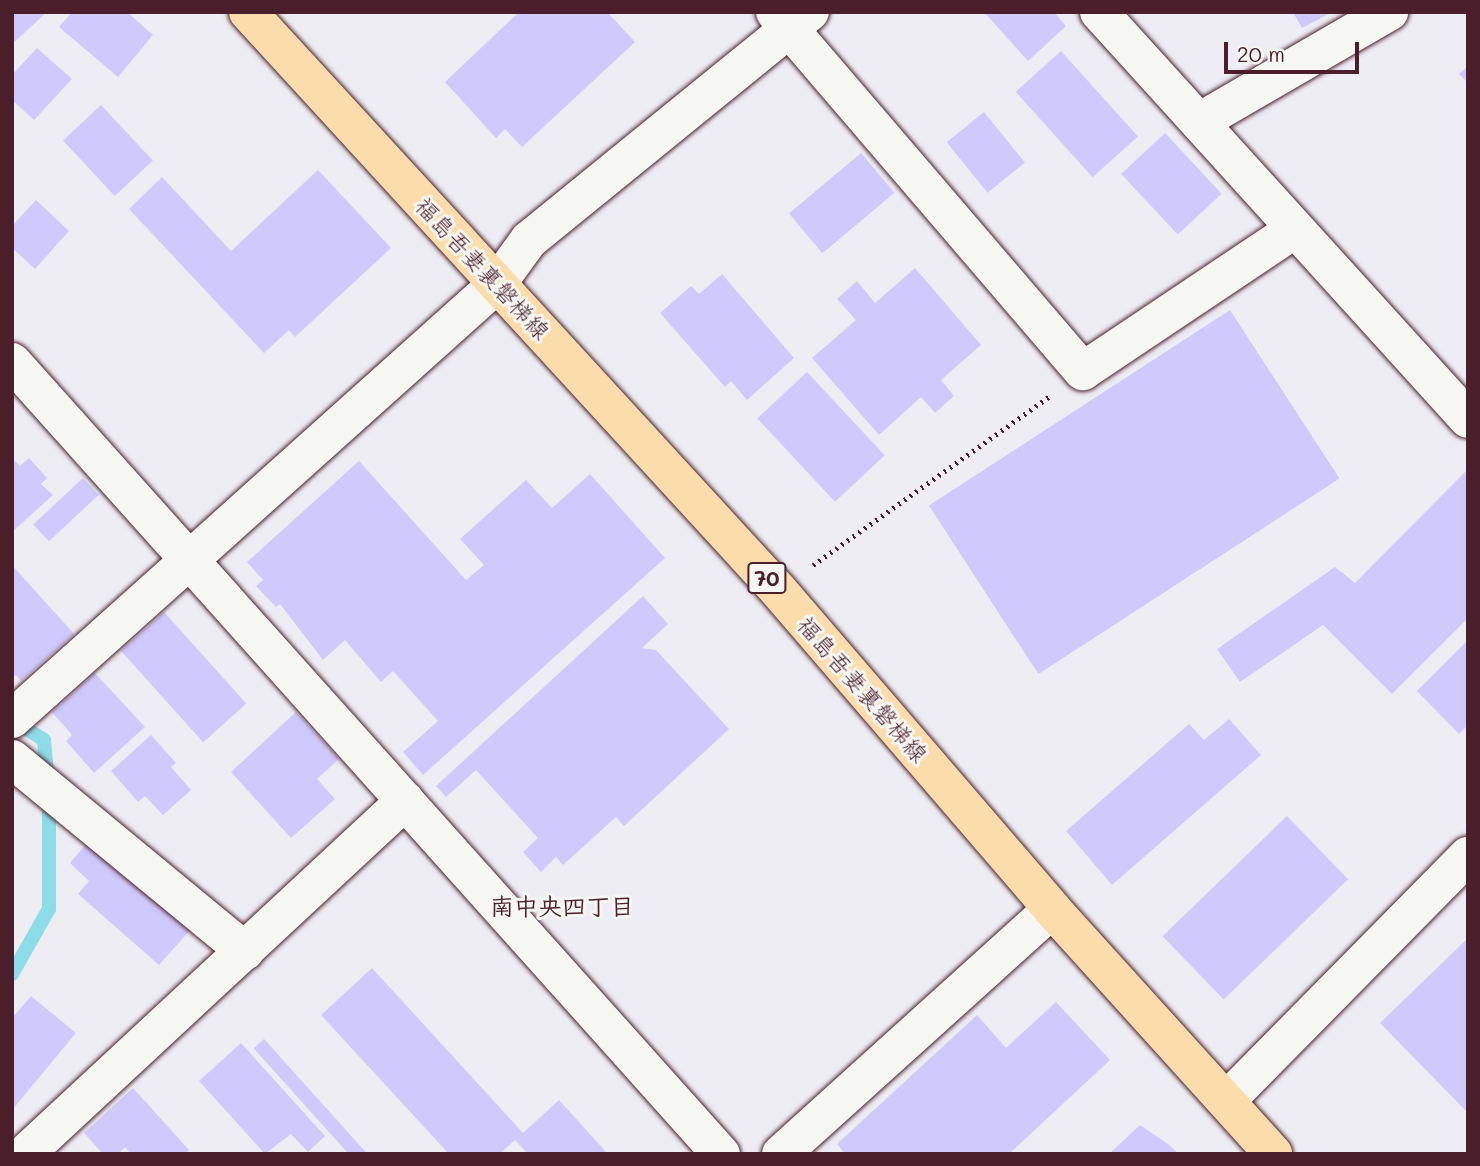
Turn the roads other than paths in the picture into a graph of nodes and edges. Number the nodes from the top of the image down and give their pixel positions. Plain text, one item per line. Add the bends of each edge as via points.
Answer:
1 (248, 12) edge
2 (1100, 12) edge
3 (1389, 12) edge
4 (791, 18) edge
5 (1199, 122) junction
6 (1294, 230) junction
7 (497, 284) junction
8 (19, 383) edge
9 (1468, 419) edge
10 (191, 562) junction
11 (17, 714) edge
12 (23, 766) edge
13 (405, 801) junction
14 (1468, 856) edge
15 (1052, 909) junction
16 (245, 951) junction
17 (1227, 1100) junction
18 (25, 1154) edge
19 (721, 1154) edge
20 (781, 1154) edge
21 (1273, 1154) edge

1 - 7 main road, 福島吾妻裏磐梯線 / 70
2 - 5 street
3 - 5 street
4 - 6 street via 1083,371
4 - 7 street via 529,240
5 - 6 street
6 - 9 street
7 - 10 street
7 - 15 main road, 福島吾妻裏磐梯線 / 70 via 778,590
8 - 10 street
10 - 11 street
10 - 13 street
12 - 16 street
13 - 16 street
13 - 19 street
14 - 17 street
15 - 17 main road, 福島吾妻裏磐梯線 / 70
15 - 20 street
16 - 18 street
17 - 21 main road, 福島吾妻裏磐梯線 / 70

